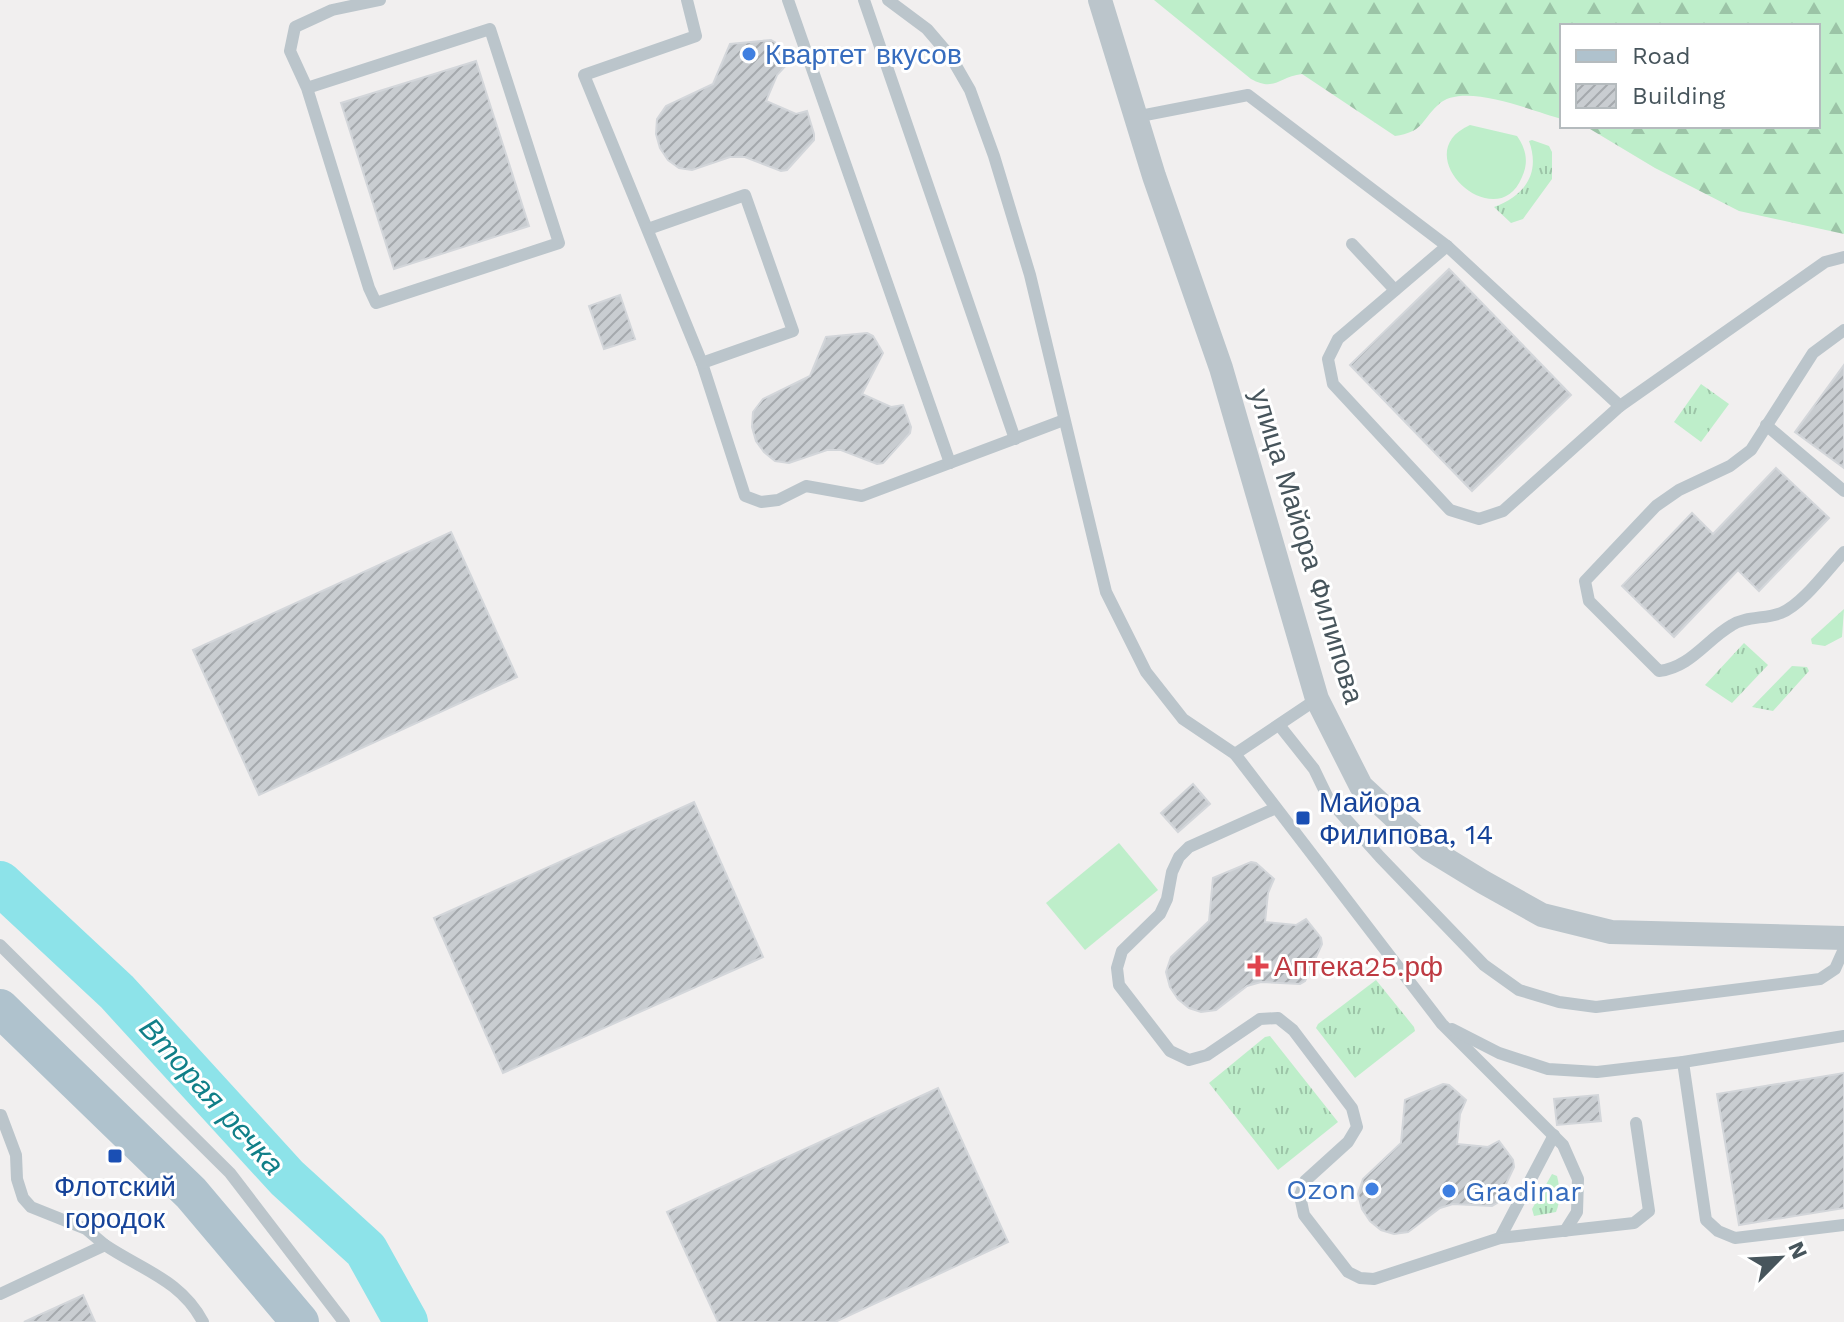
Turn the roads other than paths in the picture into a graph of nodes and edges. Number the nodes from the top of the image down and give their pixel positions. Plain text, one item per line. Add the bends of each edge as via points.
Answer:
1 (380, 0) edge
2 (687, 0) edge
3 (788, 0) edge
4 (864, 0) edge
5 (888, 0) edge
6 (1100, 0) edge
7 (307, 88) junction
8 (1135, 117) junction
9 (648, 229) junction
10 (1352, 244) dead end
11 (1447, 246) junction
12 (1844, 257) edge
13 (1395, 290) junction
14 (1844, 330) edge
15 (702, 363) junction
16 (1620, 406) junction
17 (1064, 420) junction
18 (1766, 425) junction
19 (1015, 439) junction
20 (950, 463) junction
21 (1844, 491) edge
22 (1844, 552) edge
23 (1317, 699) junction
24 (1279, 725) junction
25 (1235, 754) junction
26 (1276, 808) junction
27 (1844, 938) edge
28 (0, 945) edge
29 (1844, 949) edge
30 (0, 1008) edge
31 (1442, 1024) junction
32 (1844, 1036) edge
33 (1683, 1062) junction
34 (1, 1115) edge
35 (1636, 1123) dead end
36 (1554, 1135) junction
37 (1844, 1225) edge
38 (1565, 1231) junction
39 (1500, 1238) junction
40 (105, 1245) junction
41 (0, 1294) edge
42 (203, 1322) edge
43 (300, 1322) edge
44 (344, 1322) edge

1 - 7 lane via 332,10 295,27 290,51
2 - 9 lane via 696,36 584,75
3 - 20 lane
4 - 19 lane
5 - 17 lane via 927,29 970,90 1030,275
6 - 8 street, улица Майора Филипова
7 - 7 lane via 376,303 559,243 490,29
8 - 11 lane via 1248,95
8 - 23 street, улица Майора Филипова via 1221,368
9 - 15 lane
9 - 15 lane via 745,195 793,331
10 - 13 lane
11 - 13 lane
11 - 16 lane
12 - 16 lane via 1825,262
13 - 16 lane via 1338,339 1328,359 1333,384 1450,510 1479,519 1503,511
14 - 18 lane via 1813,353
15 - 20 lane via 745,496 761,502 778,500 806,486 862,496
17 - 19 lane
17 - 25 lane via 1106,592 1146,672 1183,719
18 - 21 lane
18 - 22 lane via 1751,450 1730,466 1656,506 1585,581 1589,601 1659,671 1675,669 1732,625 1784,612
19 - 20 lane
23 - 24 lane
23 - 27 street, улица Майора Филипова via 1361,786 1429,849 1542,915 1611,932
24 - 25 lane
24 - 29 lane via 1314,769 1329,800 1380,857 1484,965 1519,990 1596,1007 1805,981 1835,969
25 - 26 lane
26 - 31 lane
26 - 39 lane via 1189,847 1179,857 1160,914 1122,951 1119,985 1170,1051 1189,1060 1207,1055 1260,1019 1278,1018 1293,1030 1355,1117 1357,1127 1348,1142 1305,1181 1300,1196 1304,1215 1348,1272 1374,1279
28 - 44 lane via 230,1173
30 - 43 main road via 191,1193
31 - 33 lane via 1499,1053 1548,1069 1597,1072
31 - 36 lane
32 - 33 lane
33 - 37 lane via 1706,1220 1735,1238
34 - 40 lane via 16,1155 23,1198 31,1207 86,1229
35 - 38 lane via 1649,1211 1634,1223
36 - 38 lane via 1578,1179 1577,1212
36 - 39 lane
38 - 39 lane
40 - 41 lane
40 - 42 lane via 177,1288

